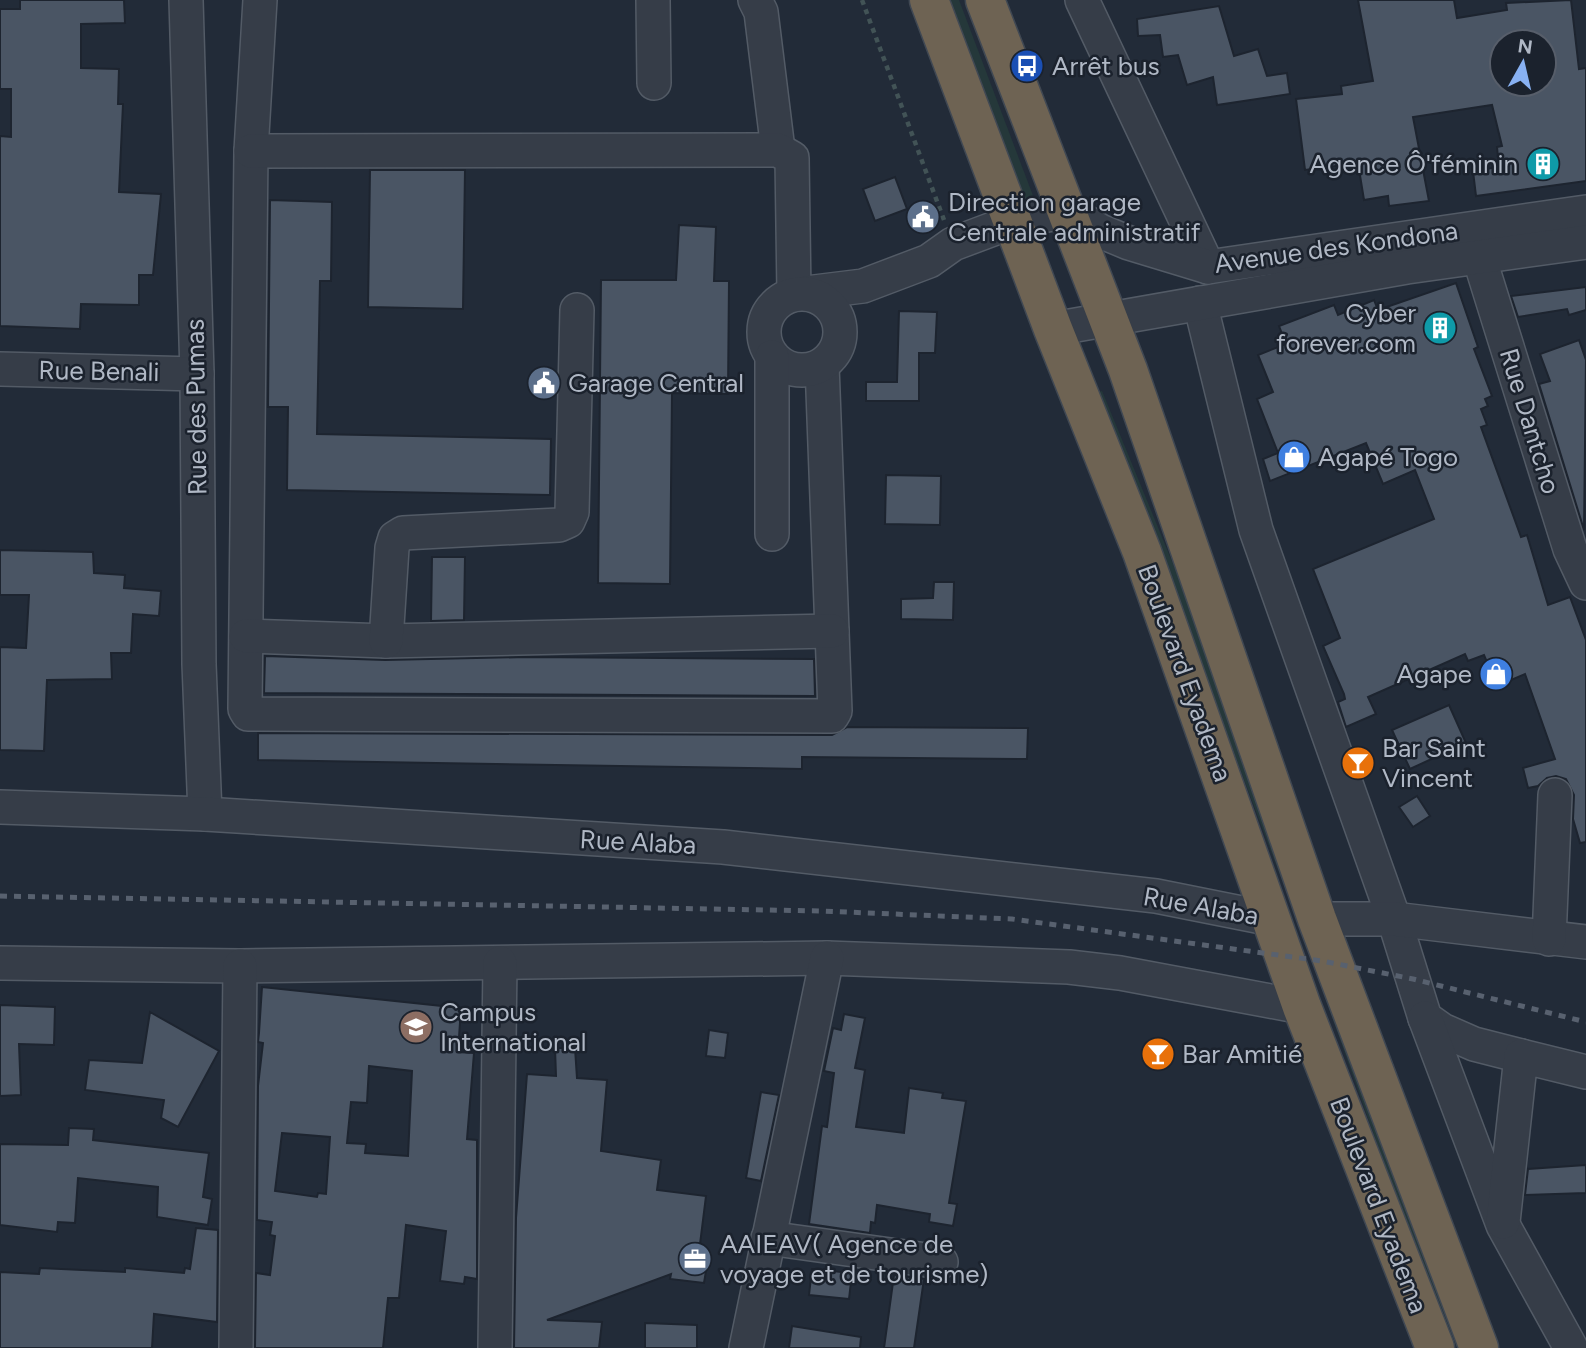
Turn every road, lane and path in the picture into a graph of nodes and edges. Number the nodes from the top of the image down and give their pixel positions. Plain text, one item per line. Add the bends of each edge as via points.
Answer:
1 (186, 0) edge
2 (260, 0) edge
3 (653, 0) edge
4 (755, 0) edge
5 (862, 0) edge
6 (929, 0) edge
7 (985, 0) edge
8 (1082, 0) edge
9 (653, 83) dead end
10 (251, 150) junction
11 (778, 150) junction
12 (1069, 211) junction
13 (1586, 212) edge
14 (1014, 221) junction
15 (1477, 242) junction
16 (1586, 242) edge
17 (953, 244) junction
18 (1208, 267) junction
19 (800, 294) junction
20 (1200, 303) junction
21 (577, 310) dead end
22 (1109, 319) junction
23 (1053, 329) junction
24 (772, 357) junction
25 (822, 365) junction
26 (0, 369) edge
27 (1128, 370) junction
28 (197, 374) junction
29 (1074, 383) junction
30 (772, 534) dead end
31 (1578, 548) edge
32 (1586, 583) edge
33 (832, 631) junction
34 (246, 636) junction
35 (386, 641) junction
36 (1555, 794) dead end
37 (0, 807) edge
38 (205, 814) junction
39 (1272, 919) junction
40 (1317, 919) junction
41 (1394, 919) junction
42 (1549, 939) junction
43 (1586, 943) edge
44 (827, 958) junction
45 (0, 962) edge
46 (500, 963) junction
47 (240, 967) junction
48 (1301, 1007) junction
49 (1425, 1018) junction
50 (1521, 1056) junction
51 (1586, 1072) edge
52 (1503, 1225) junction
53 (768, 1237) junction
54 (942, 1262) dead end
55 (236, 1348) edge
56 (495, 1348) edge
57 (746, 1348) edge
58 (1435, 1348) edge
59 (1479, 1348) edge
60 (1571, 1348) edge

1 - 28 street, Rue des Pumas
2 - 10 street
3 - 9 street
4 - 11 street via 761,12
5 - 17 path
6 - 14 highway, Boulevard Eyadema
7 - 12 highway
8 - 18 street
10 - 11 street
10 - 34 street
11 - 19 street via 792,158
12 - 14 street
12 - 18 street, Avenue des Kondona via 1129,243
12 - 22 highway
13 - 15 street, Avenue des Kondona
14 - 17 street
14 - 23 highway, Boulevard Eyadema
15 - 16 street, Avenue des Kondona
15 - 18 street, Avenue des Kondona
15 - 20 street, Avenue des Kondona
15 - 31 street, Rue Dantcho
17 - 19 street via 929,261 863,286
19 - 24 street via 782,299 765,319 765,345
19 - 25 street via 830,307 840,331 838,344
20 - 22 street, Avenue des Kondona
20 - 41 street via 1256,530
21 - 35 street via 572,512 568,521 402,533 392,548
22 - 23 street, Avenue des Kondona
22 - 27 highway
23 - 29 highway, Boulevard Eyadema
24 - 25 street via 795,370
24 - 30 street
25 - 33 street
26 - 28 street, Rue Benali
27 - 29 highway
27 - 40 highway
28 - 38 street, Rue des Pumas via 198,663
29 - 39 highway, Boulevard Eyadema via 1142,552
31 - 32 street, Rue Dantcho
33 - 34 street via 835,711 828,716 251,716 245,709
33 - 35 street
34 - 35 street
36 - 42 street
37 - 38 street, Rue Alaba
38 - 39 street, Rue Alaba via 723,847 1156,896
39 - 48 highway, Boulevard Eyadema
40 - 41 street
40 - 59 highway
41 - 42 street
41 - 49 street
42 - 43 street
44 - 46 street
44 - 48 street via 1069,967
44 - 53 street
45 - 47 street
46 - 47 street
46 - 56 street
47 - 55 street
48 - 58 highway, Boulevard Eyadema
49 - 50 street via 1474,1044
49 - 52 street
50 - 51 street
50 - 52 street
52 - 60 street
53 - 54 street
53 - 57 street

